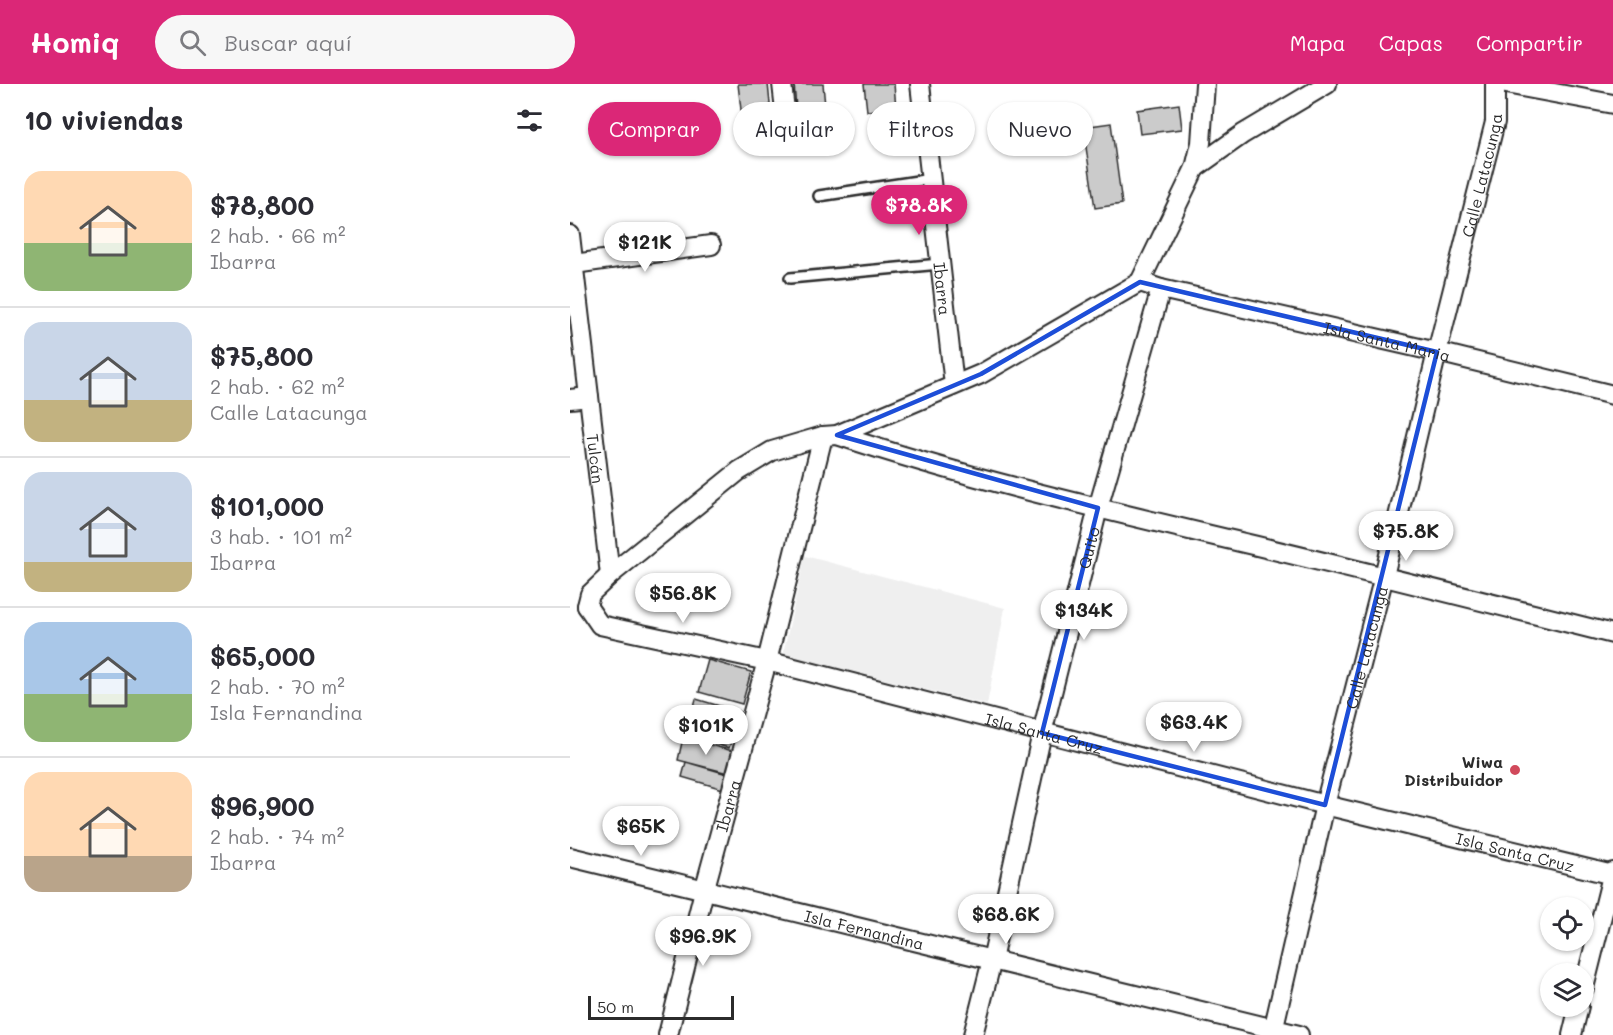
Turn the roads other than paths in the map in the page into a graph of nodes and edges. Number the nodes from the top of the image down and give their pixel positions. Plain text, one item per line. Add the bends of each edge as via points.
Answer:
1 (782, 84) edge
2 (920, 84) edge
3 (1205, 84) edge
4 (1327, 84) edge
5 (1495, 84) edge
6 (1506, 84) edge
7 (784, 102) edge
8 (1613, 104) edge
9 (1195, 168) junction
10 (931, 179) junction
11 (819, 196) dead end
12 (570, 235) edge
13 (711, 245) dead end
14 (574, 264) junction
15 (940, 264) junction
16 (790, 278) dead end
17 (1140, 282) junction
18 (1161, 289) junction
19 (1437, 352) junction
20 (954, 384) junction
21 (1613, 395) edge
22 (589, 397) junction
23 (570, 399) edge
24 (830, 435) junction
25 (1098, 508) junction
26 (610, 575) junction
27 (1384, 576) junction
28 (578, 607) edge
29 (1613, 634) edge
30 (767, 661) junction
31 (1042, 733) junction
32 (1325, 805) junction
33 (570, 857) edge
34 (1613, 874) edge
35 (704, 891) junction
36 (992, 960) junction
37 (1590, 963) edge
38 (1576, 1017) edge
39 (1273, 1032) edge
40 (668, 1035) edge
41 (973, 1035) edge
42 (1299, 1035) edge
43 (1572, 1035) edge

1 - 7 street
2 - 10 street, Ibarra
3 - 9 street via 1201,143
4 - 9 street
5 - 19 street, Calle Latacunga via 1495,122
6 - 8 street
9 - 17 street
10 - 11 lane
10 - 15 street, Ibarra
12 - 14 street, Tulcán
13 - 14 street
14 - 22 street, Tulcán
15 - 16 lane
15 - 20 street, Ibarra
17 - 18 street
17 - 20 street via 981,375
18 - 19 street, Isla Santa Maria
18 - 25 street, Quito
19 - 21 street, Isla Santa Maria
19 - 27 street, Calle Latacunga
20 - 24 street
22 - 23 street
22 - 26 street, Tulcán
24 - 25 street
24 - 26 street via 772,452 739,471
24 - 30 street, Ibarra
25 - 27 street
25 - 31 street, Quito
26 - 28 street
27 - 29 street
27 - 32 street, Calle Latacunga
28 - 30 street, Isla Santa Cruz via 600,625
30 - 31 street, Isla Santa Cruz
30 - 35 street, Ibarra
31 - 32 street, Isla Santa Cruz
31 - 36 street, Quito
32 - 34 street, Isla Santa Cruz
32 - 39 street, Calle Latacunga
33 - 35 street, Isla Fernandina
34 - 37 street
35 - 36 street, Isla Fernandina
35 - 40 street, Ibarra
36 - 39 street, Isla Fernandina
36 - 41 street, Quito
38 - 43 street
39 - 42 street, Isla Fernandina

